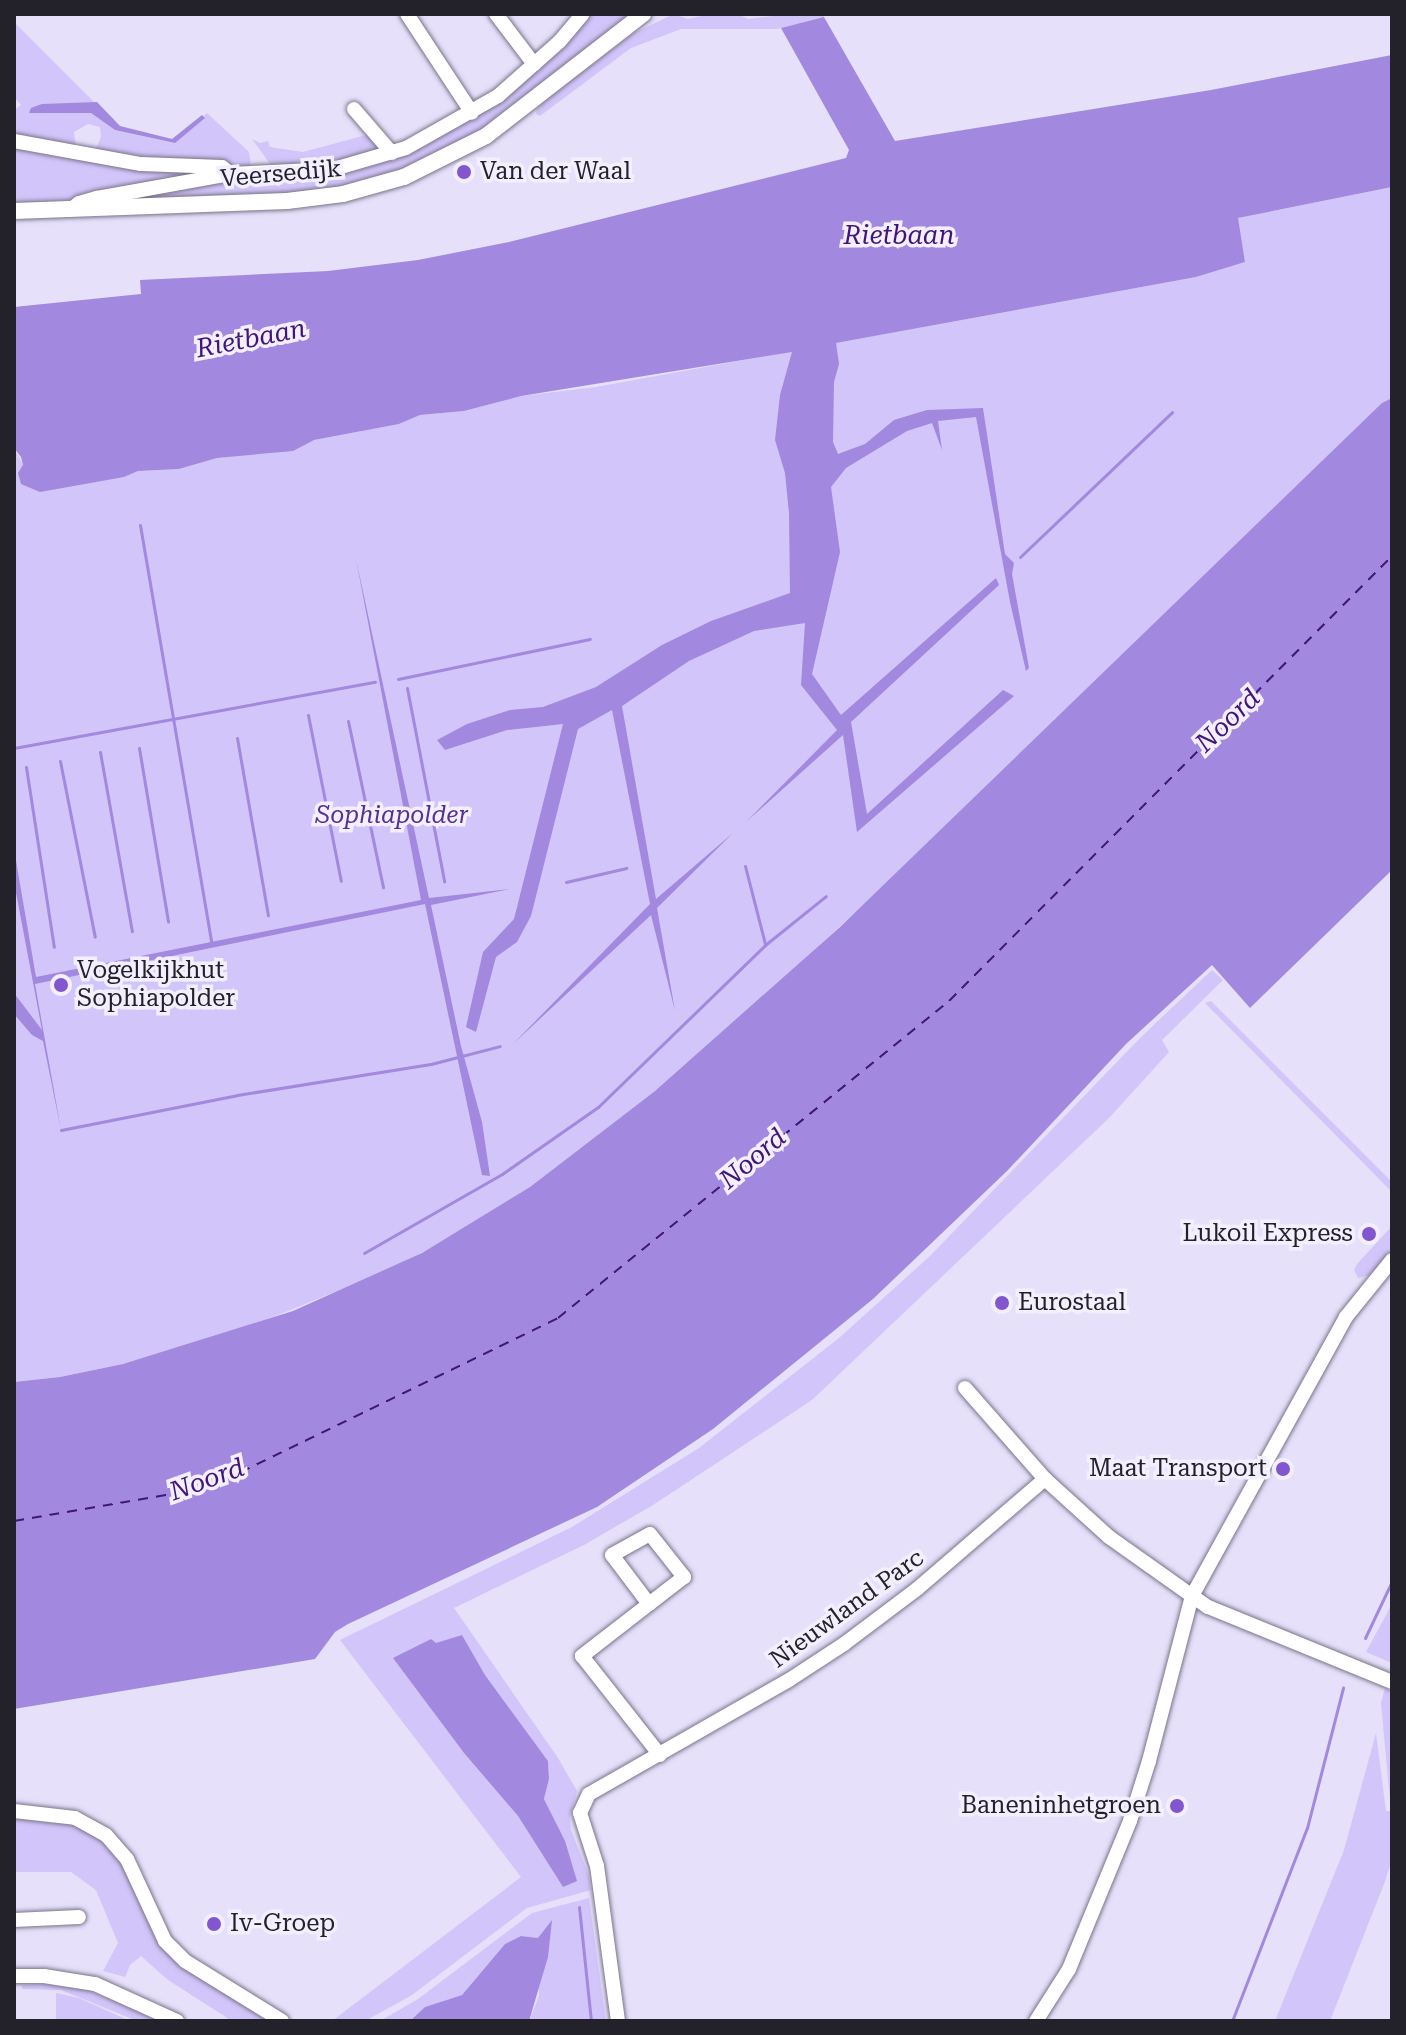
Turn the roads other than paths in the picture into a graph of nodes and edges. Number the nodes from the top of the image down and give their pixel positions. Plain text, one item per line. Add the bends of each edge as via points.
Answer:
1 (407, 14) edge
2 (496, 14) edge
3 (583, 14) edge
4 (643, 14) edge
5 (534, 64) junction
6 (354, 109) dead end
7 (472, 113) junction
8 (14, 141) edge
9 (392, 153) junction
10 (231, 174) junction
11 (71, 210) junction
12 (14, 211) edge
13 (1392, 1260) edge
14 (965, 1388) dead end
15 (1045, 1479) junction
16 (1192, 1596) junction
17 (649, 1604) junction
18 (1392, 1682) edge
19 (660, 1755) junction
20 (14, 1811) edge
21 (79, 1917) dead end
22 (14, 1920) edge
23 (14, 1976) edge
24 (177, 2021) edge
25 (282, 2021) edge
26 (618, 2021) edge
27 (1036, 2021) edge

1 - 7 street
2 - 5 street
3 - 5 street
4 - 11 main road, Veersedijk via 486,136 404,177 343,194 287,201
5 - 7 street
6 - 9 street
7 - 9 street
8 - 10 street via 141,164 222,167
9 - 10 street via 334,169
10 - 11 street via 97,198
11 - 12 main road, Veersedijk
13 - 16 street via 1346,1317
14 - 15 street
15 - 16 street via 1109,1537
15 - 19 street, Nieuwland Parc via 844,1644
16 - 18 street
16 - 27 street via 1130,1821 1069,1969
17 - 17 street via 684,1577 650,1534 612,1555
17 - 19 street via 582,1656
19 - 26 street, Nieuwland Parc via 589,1794 580,1813 597,1866
20 - 25 street via 75,1818 106,1835 127,1859 165,1941 185,1961
21 - 22 street
23 - 24 street via 95,1984

